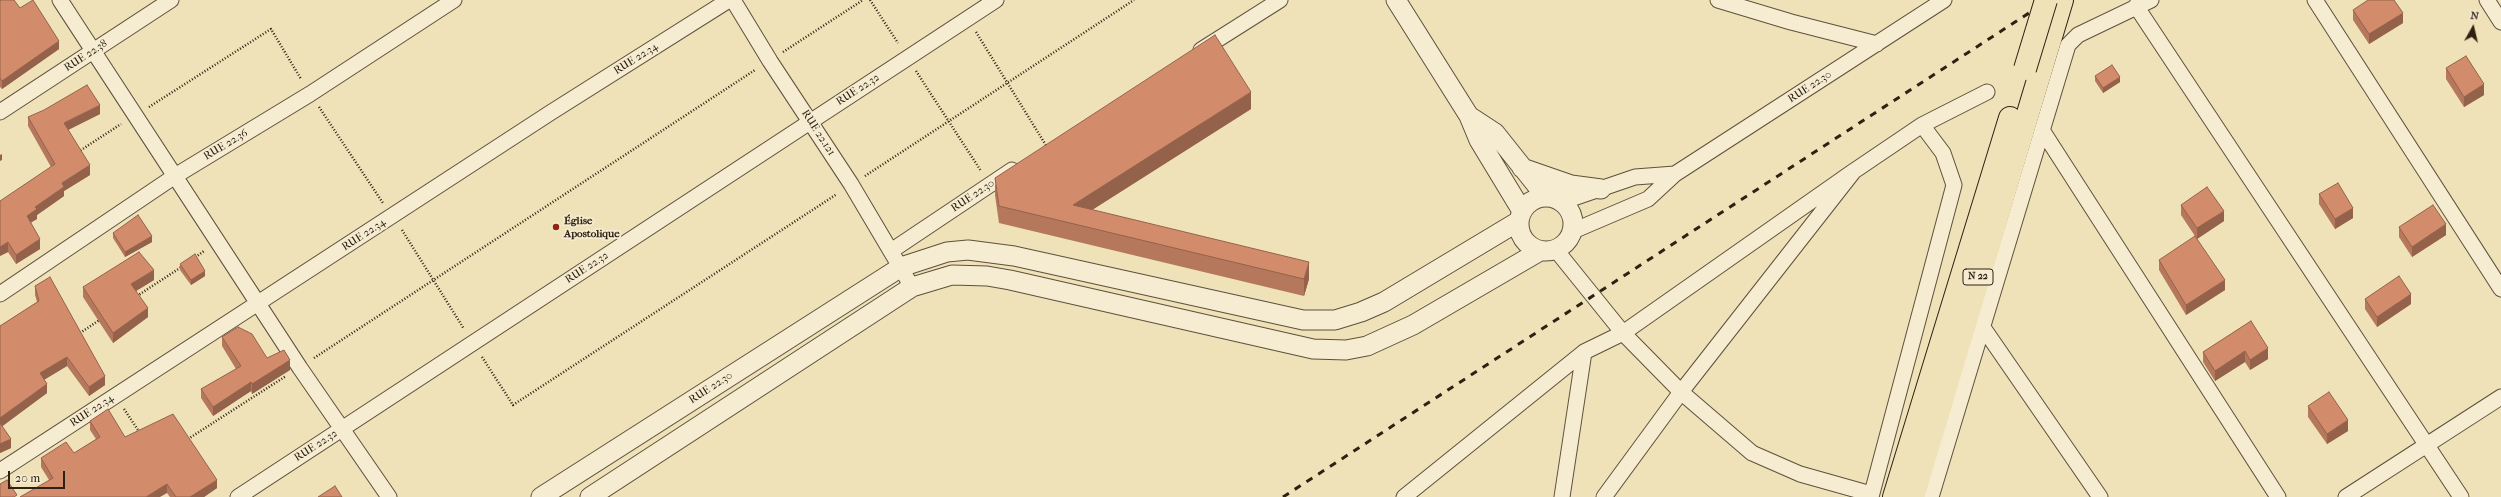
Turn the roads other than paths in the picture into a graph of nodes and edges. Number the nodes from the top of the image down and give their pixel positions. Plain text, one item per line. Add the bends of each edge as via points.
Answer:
1 (60, 0) edge
2 (171, 0) edge
3 (454, 0) edge
4 (729, 0) edge
5 (733, 0) edge
6 (996, 0) edge
7 (1280, 0) edge
8 (1396, 0) edge
9 (1718, 0) edge
10 (1944, 0) edge
11 (2046, 0) edge
12 (2062, 0) edge
13 (2151, 0) edge
14 (2315, 0) edge
15 (2486, 0) edge
16 (2138, 3) edge
17 (2501, 22) edge
18 (1877, 44) junction
19 (94, 51) junction
20 (1187, 59) edge
21 (1987, 92) dead end
22 (0, 112) edge
23 (1469, 116) junction
24 (810, 122) junction
25 (1922, 125) junction
26 (2042, 130) junction
27 (1048, 147) edge
28 (1522, 168) junction
29 (1854, 171) junction
30 (1675, 174) junction
31 (175, 176) junction
32 (1601, 189) junction
33 (1554, 199) junction
34 (1521, 216) junction
35 (1573, 231) junction
36 (1548, 250) junction
37 (896, 259) junction
38 (912, 288) junction
39 (2501, 289) edge
40 (0, 294) edge
41 (258, 303) junction
42 (1982, 326) junction
43 (1623, 333) junction
44 (1584, 352) junction
45 (1681, 392) junction
46 (2501, 397) edge
47 (343, 428) junction
48 (2426, 444) junction
49 (0, 472) edge
50 (1871, 496) edge
51 (238, 497) edge
52 (389, 497) edge
53 (541, 497) edge
54 (590, 497) edge
55 (1404, 497) edge
56 (1562, 497) edge
57 (1604, 497) edge
58 (1894, 497) edge
59 (1913, 497) edge
60 (1931, 497) edge
61 (2100, 497) edge
62 (2278, 497) edge
63 (2346, 497) edge
64 (2461, 497) edge

1 - 19 street
2 - 19 street, RUE 22.38
3 - 31 street, RUE 22.36 via 310,94
4 - 41 street, RUE 22.34
5 - 24 street, RUE 22.121
6 - 24 street, RUE 22.32
7 - 20 street
8 - 23 street
9 - 18 street
10 - 18 street, RUE 22.30
11 - 58 main road, N 22, bridge
12 - 59 main road, N 22
13 - 16 street
14 - 39 street
15 - 17 street
16 - 26 street via 2078,35 2068,44
16 - 48 street
18 - 30 street, RUE 22.30
19 - 22 street, RUE 22.38
19 - 31 street
21 - 25 street
23 - 28 street via 1495,133
23 - 34 street via 1479,140
24 - 37 street, RUE 22.121
24 - 47 street, RUE 22.32
25 - 29 street
25 - 50 street via 1942,153 1954,185
26 - 42 street
26 - 62 street
27 - 37 street, RUE 22.30 via 990,184
28 - 32 street via 1571,185
28 - 33 street
29 - 43 street
29 - 45 street
30 - 32 street via 1635,177
30 - 35 street, RUE 22.30 via 1648,199
31 - 40 street, RUE 22.36
31 - 41 street
32 - 33 street
33 - 34 street via 1532,201
33 - 35 street via 1572,215
34 - 36 street via 1522,236 1532,248
34 - 37 street via 1384,302 1335,320 1303,320 989,252 947,252
35 - 36 street via 1569,239
36 - 38 street via 1413,325 1367,346 1346,350 1313,349 987,276 952,275
36 - 43 street
37 - 38 street, RUE 22.121
37 - 53 street, RUE 22.30
38 - 54 street
41 - 47 street
41 - 49 street, RUE 22.34
42 - 60 street
42 - 61 street
43 - 44 street
43 - 45 street
44 - 55 street
44 - 56 street
45 - 50 street via 1752,453 1800,474
45 - 57 street
46 - 48 street
47 - 51 street, RUE 22.32
47 - 52 street
48 - 63 street
48 - 64 street

